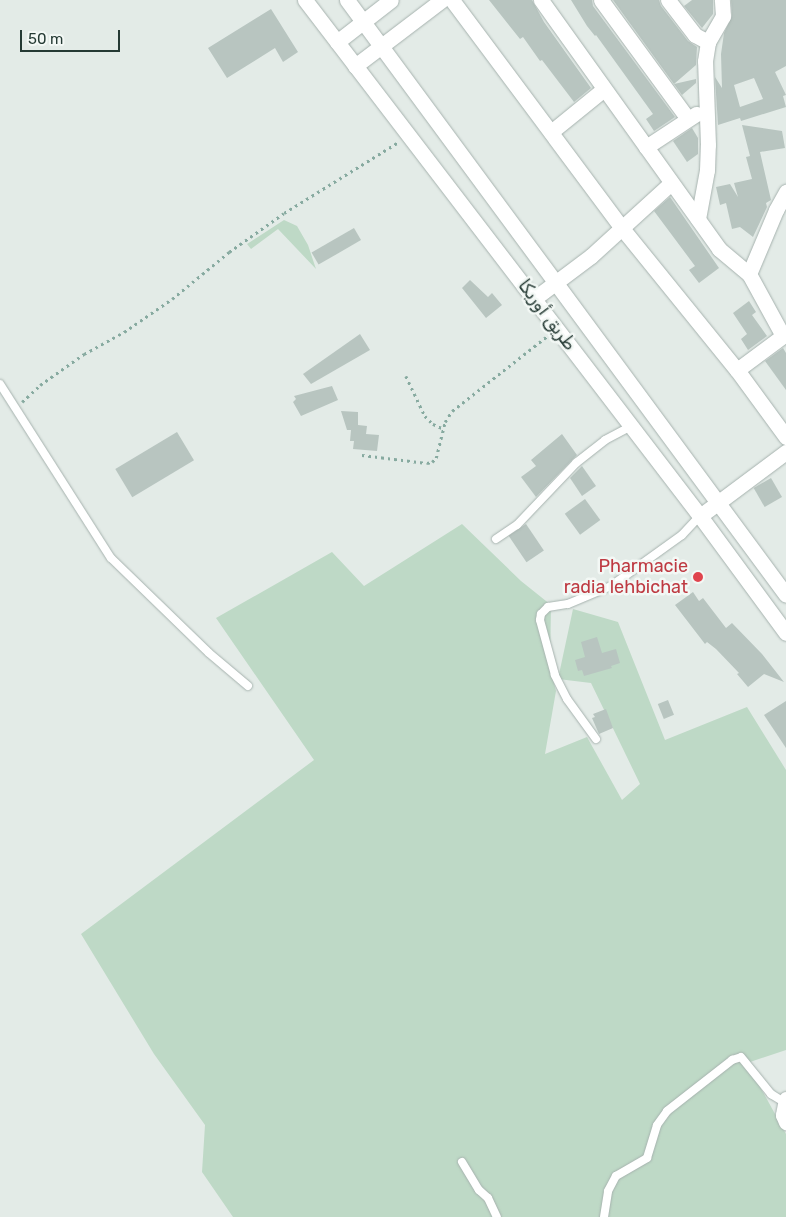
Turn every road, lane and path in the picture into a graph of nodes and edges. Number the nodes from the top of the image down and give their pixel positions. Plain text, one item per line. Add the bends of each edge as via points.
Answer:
1 (305, 0) edge
2 (347, 0) edge
3 (391, 0) edge
4 (442, 0) edge
5 (452, 0) edge
6 (541, 0) edge
7 (601, 0) edge
8 (668, 0) edge
9 (722, 0) edge
10 (363, 21) junction
11 (337, 42) junction
12 (708, 42) junction
13 (381, 45) junction
14 (355, 66) junction
15 (604, 89) junction
16 (705, 108) junction
17 (688, 119) junction
18 (551, 132) junction
19 (409, 135) junction
20 (646, 147) junction
21 (671, 184) junction
22 (786, 192) edge
23 (698, 219) junction
24 (621, 227) junction
25 (749, 274) junction
26 (554, 284) junction
27 (535, 298) junction
28 (557, 328) junction
29 (785, 338) edge
30 (737, 370) junction
31 (406, 376) dead end
32 (0, 384) edge
33 (16, 408) junction
34 (631, 426) junction
35 (442, 428) junction
36 (786, 438) edge
37 (786, 452) edge
38 (362, 456) dead end
39 (719, 503) junction
40 (700, 516) junction
41 (496, 539) dead end
42 (786, 595) edge
43 (786, 633) edge
44 (248, 686) dead end
45 (596, 739) dead end
46 (785, 1100) edge
47 (786, 1122) edge
48 (462, 1162) dead end
49 (497, 1217) edge
50 (604, 1217) edge

1 - 11 street, طريق أوريكا
2 - 10 street
3 - 10 street
4 - 13 street
5 - 18 street
6 - 15 street
7 - 17 street
8 - 12 street via 695,35
9 - 12 street via 723,16
10 - 11 street
10 - 13 street
11 - 14 street, طريق أوريكا
12 - 16 street
13 - 14 street
13 - 26 street
14 - 19 street, طريق أوريكا
15 - 18 street
15 - 20 street
16 - 17 street
16 - 23 street via 707,170
17 - 20 street
18 - 24 street
19 - 27 street, طريق أوريكا
19 - 33 path via 284,213 229,252 172,299 40,385
20 - 21 street
21 - 23 street
21 - 24 street
22 - 25 street
23 - 25 street via 719,249
24 - 26 street via 591,256
24 - 30 street
25 - 29 street
26 - 27 street
26 - 39 street
27 - 28 street, طريق أوريكا
28 - 34 street, طريق أوريكا
28 - 35 path via 456,407
29 - 30 street
30 - 36 street
31 - 35 path via 425,416
32 - 33 lane
33 - 44 lane via 111,558 209,653
34 - 40 street, طريق أوريكا
34 - 41 lane via 576,463 517,525
35 - 38 path via 436,458 430,463
37 - 39 street
39 - 40 street
39 - 42 street
40 - 43 street, طريق أوريكا
40 - 45 lane via 682,535 611,586 568,604 548,607 541,614 555,675 567,699
46 - 47 street via 783,1115
46 - 50 lane via 770,1094 741,1056 732,1060 666,1111 646,1158 616,1176 608,1191
48 - 49 lane via 479,1190 488,1198

